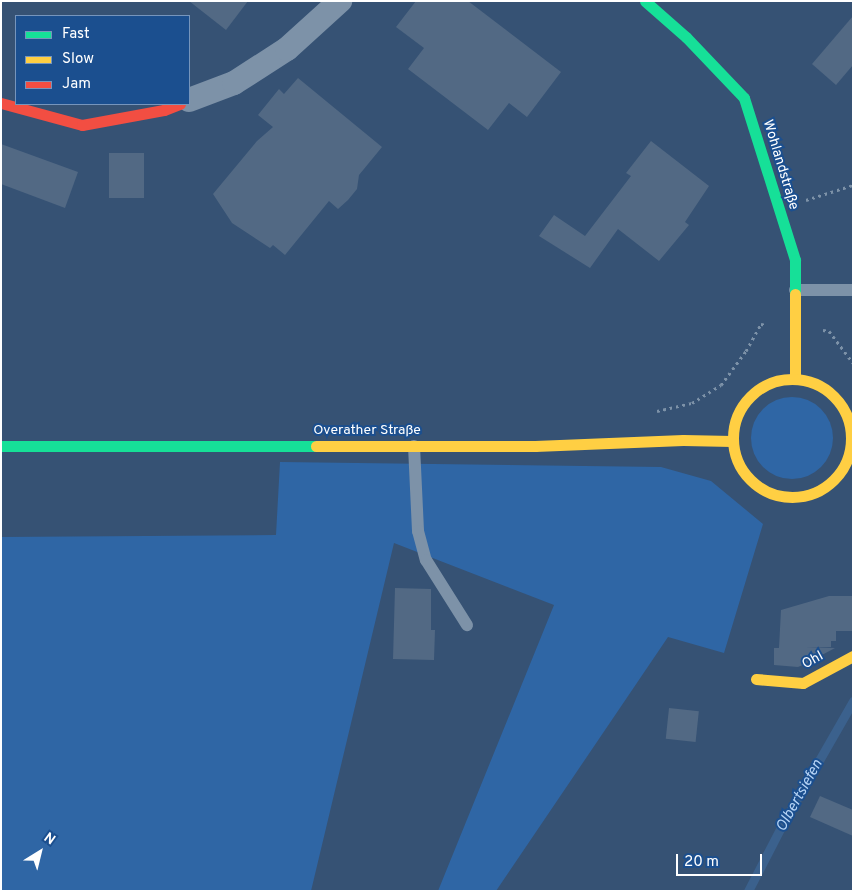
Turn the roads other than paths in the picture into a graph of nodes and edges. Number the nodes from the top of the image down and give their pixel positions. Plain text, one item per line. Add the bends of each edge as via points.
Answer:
1 (340, 1) edge
2 (645, 1) edge
3 (190, 100) edge
4 (1, 103) edge
5 (177, 105) edge
6 (795, 290) junction
7 (853, 290) edge
8 (795, 378) junction
9 (732, 442) junction
10 (852, 443) edge
11 (1, 446) edge
12 (414, 446) junction
13 (467, 625) dead end
14 (853, 656) edge
15 (756, 679) dead end

1 - 3 street via 286,49 234,83
2 - 6 main road, Wohlandstraße via 686,37 744,98 795,260
4 - 5 main road via 82,125
6 - 7 lane
6 - 8 main road, Wohlandstraße
8 - 9 main road via 778,380 750,396 737,417
8 - 10 main road via 818,384 836,399 848,419
9 - 10 main road via 745,474 758,486 774,494 791,497 825,487 838,475
9 - 12 main road, Overather Straße via 683,440 535,446
11 - 12 main road, Overather Straße
12 - 13 lane via 418,531 423,550
14 - 15 main road, Ohl via 803,683

